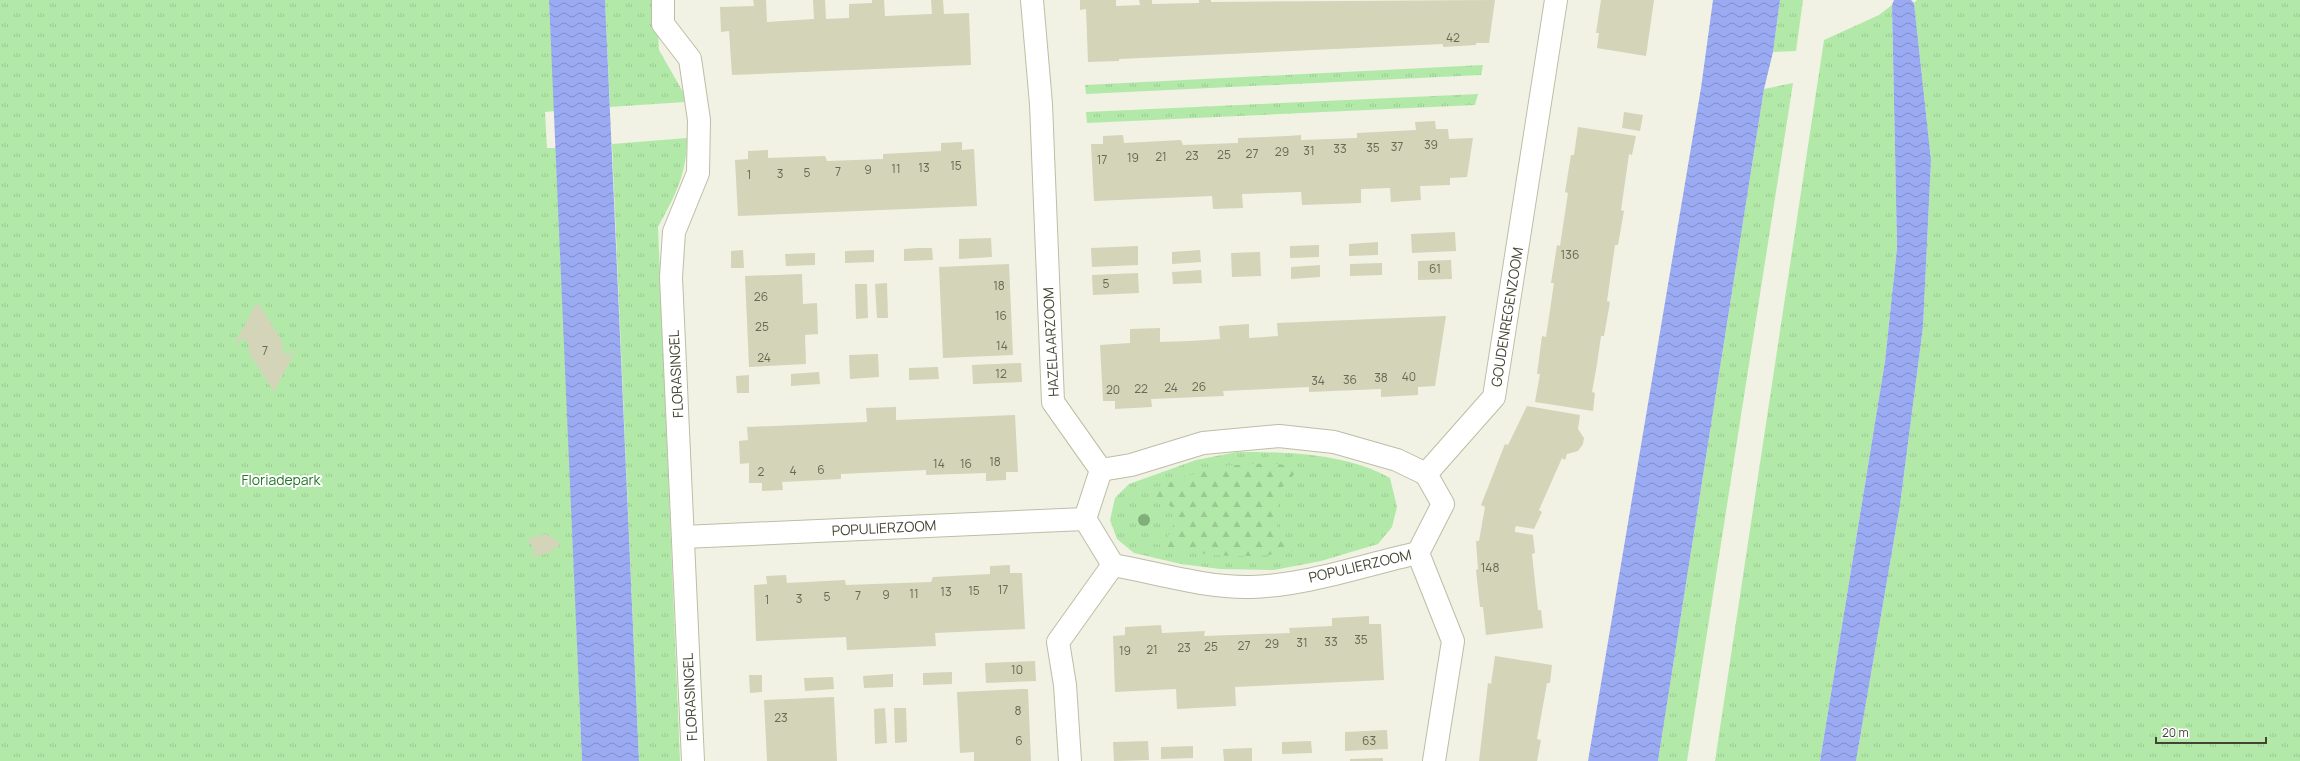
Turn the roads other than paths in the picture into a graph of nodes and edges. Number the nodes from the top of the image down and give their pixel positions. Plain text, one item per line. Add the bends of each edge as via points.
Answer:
1 (663, 0) edge
2 (1032, 0) edge
3 (1556, 0) edge
4 (1102, 470) junction
5 (1426, 474) junction
6 (1085, 519) junction
7 (683, 537) junction
8 (1418, 553) junction
9 (1113, 565) junction
10 (693, 761) edge
11 (1070, 761) edge
12 (1434, 761) edge

1 - 7 street, FLORASINGEL via 663,24 690,59 699,120 698,173 674,232 671,277
2 - 4 street, HAZELAARZOOM via 1041,104 1053,402
3 - 5 street, GOUDENREGENZOOM via 1494,397
4 - 5 street via 1131,465 1203,443 1279,436 1334,442 1397,460
4 - 6 street
5 - 8 street via 1443,504
6 - 7 street, POPULIERZOOM
6 - 9 street
7 - 10 street, FLORASINGEL
8 - 9 street, POPULIERZOOM via 1328,577 1251,587 1189,581
8 - 12 street via 1453,641
9 - 11 street via 1058,642 1065,684

